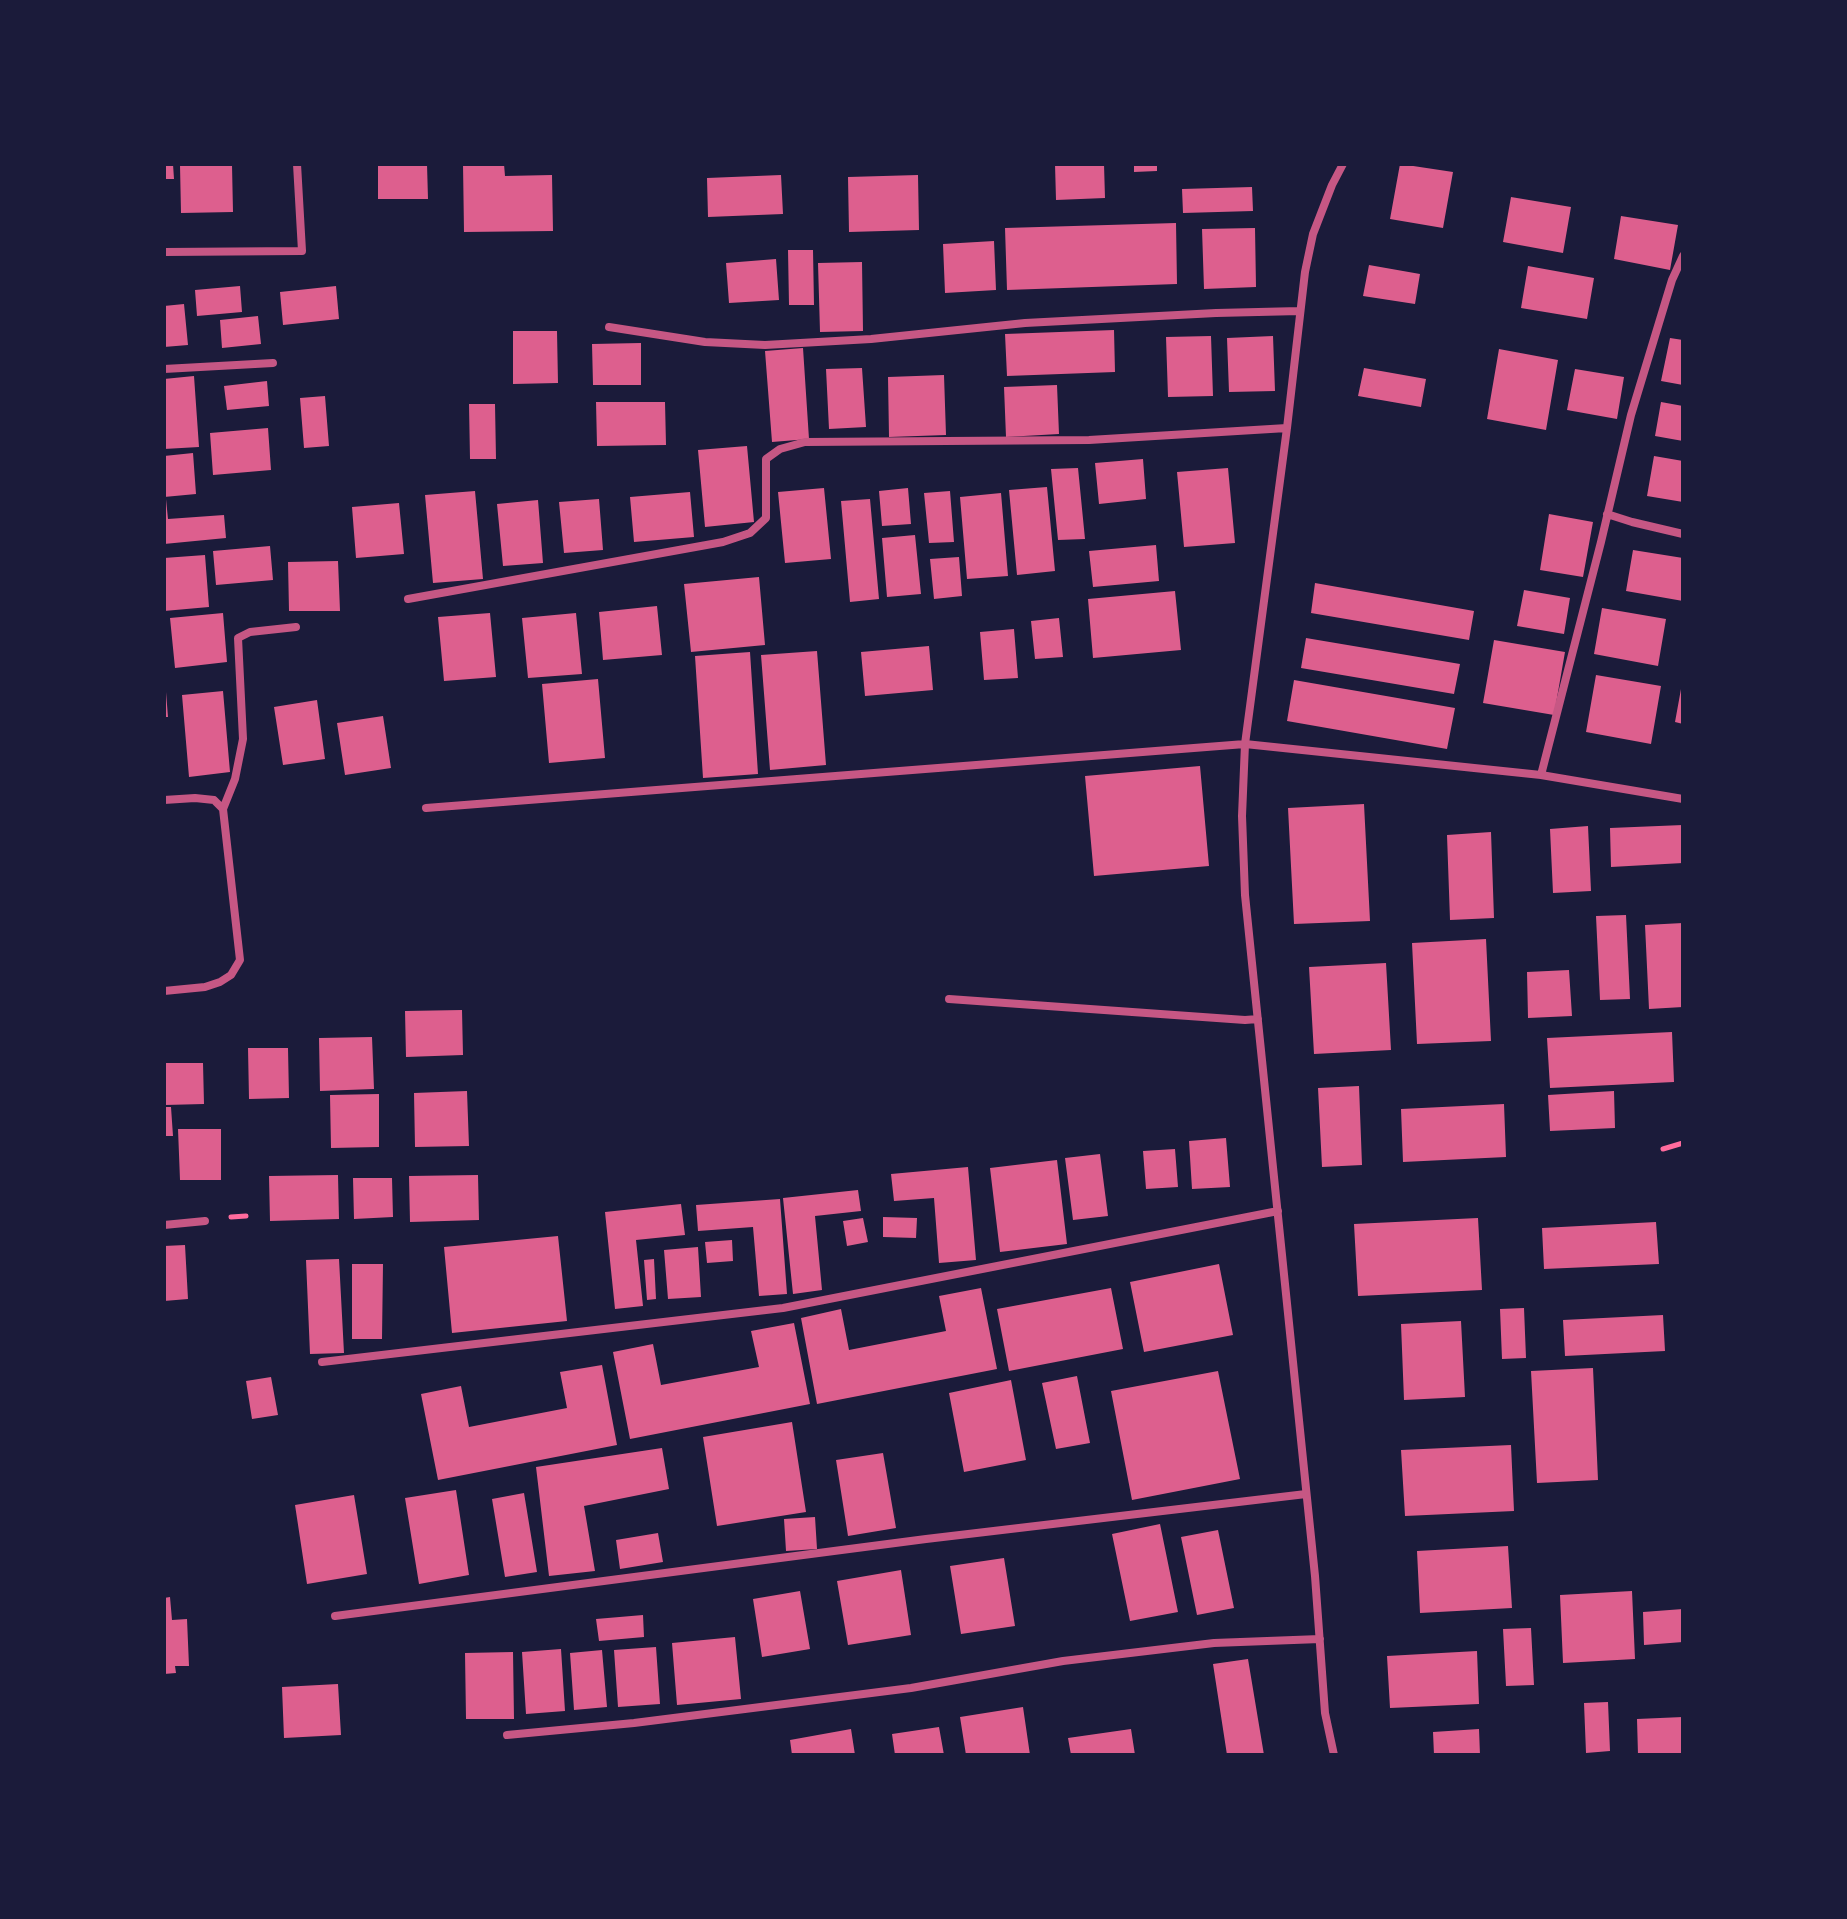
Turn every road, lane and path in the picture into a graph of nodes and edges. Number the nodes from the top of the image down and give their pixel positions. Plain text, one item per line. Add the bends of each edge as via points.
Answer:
1 (297, 164) edge
2 (1343, 164) edge
3 (164, 252) edge
4 (1683, 256) edge
5 (1300, 311) junction
6 (609, 327) dead end
7 (273, 363) dead end
8 (164, 369) edge
9 (1287, 428) junction
10 (1607, 514) junction
11 (1683, 534) edge
12 (408, 599) dead end
13 (296, 627) dead end
14 (1245, 744) junction
15 (1541, 775) junction
16 (1683, 799) edge
17 (164, 800) edge
18 (426, 808) dead end
19 (223, 809) junction
20 (164, 991) edge
21 (949, 999) dead end
22 (1258, 1019) junction
23 (1683, 1143) edge
24 (1663, 1149) dead end
25 (1278, 1211) junction
26 (205, 1221) dead end
27 (164, 1225) edge
28 (322, 1362) dead end
29 (1306, 1494) junction
30 (335, 1616) dead end
31 (1320, 1639) junction
32 (507, 1735) dead end
33 (1334, 1755) edge

1 - 3 street via 302,251
2 - 5 street via 1313,234
4 - 10 street via 1631,415
5 - 6 street via 1025,323 765,345
5 - 9 street
7 - 8 street
9 - 12 street via 1089,440 805,442 766,459 766,518 750,533
9 - 14 street
10 - 11 street
10 - 15 street
13 - 19 street via 238,638 243,739
14 - 15 street
14 - 18 street
14 - 22 street via 1244,870
15 - 16 street
17 - 19 street via 214,800
19 - 20 street via 240,960 220,982
21 - 22 street
22 - 25 street
23 - 24 path
25 - 28 street via 783,1308
25 - 29 street
26 - 27 street
29 - 30 street
29 - 31 street
31 - 32 street via 1198,1645 1063,1661 911,1688
31 - 33 street

